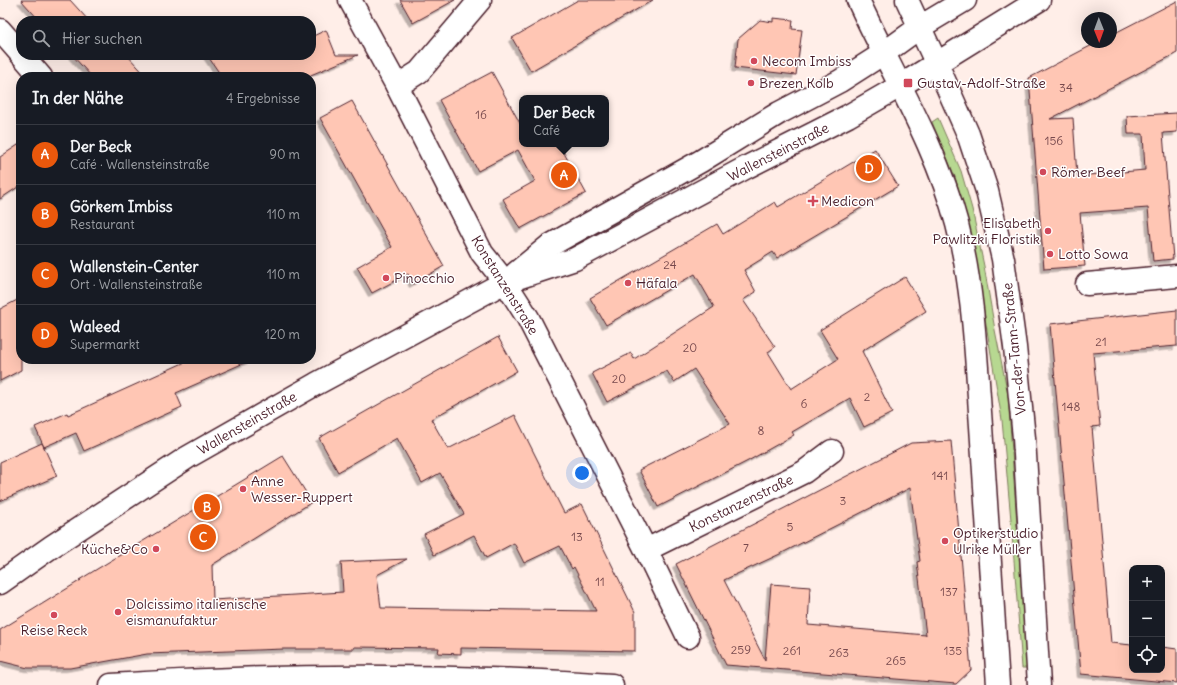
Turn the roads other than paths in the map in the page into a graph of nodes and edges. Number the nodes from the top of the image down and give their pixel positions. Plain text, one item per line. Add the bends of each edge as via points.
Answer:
1 (350, 0) edge
2 (480, 0) edge
3 (858, 0) edge
4 (907, 0) edge
5 (965, 0) edge
6 (1039, 0) edge
7 (920, 27) junction
8 (0, 30) edge
9 (16, 49) edge
10 (884, 53) junction
11 (26, 60) edge
12 (936, 63) junction
13 (36, 72) edge
14 (396, 86) junction
15 (900, 86) junction
16 (1177, 276) edge
17 (505, 282) junction
18 (1087, 284) dead end
19 (832, 451) dead end
20 (646, 550) junction
21 (0, 584) edge
22 (688, 637) dead end
23 (111, 685) edge
24 (612, 685) edge
25 (998, 685) edge
26 (1039, 685) edge

1 - 14 street, Konstanzenstraße
2 - 14 street via 419,72
3 - 10 street
4 - 7 street
5 - 7 street, Wallensteinstraße
6 - 12 street, Wallensteinstraße
7 - 10 street, Wallensteinstraße
7 - 12 street, Von-der-Tann-Straße
8 - 9 street
10 - 15 street
10 - 17 street, Wallensteinstraße via 840,81 779,112 701,162 549,246
11 - 13 street
12 - 15 street, Wallensteinstraße
12 - 26 street, Von-der-Tann-Straße via 968,134 978,163 1003,259 1024,438
14 - 17 street, Konstanzenstraße via 482,253
15 - 17 street, Wallensteinstraße via 852,114 575,259
15 - 25 street via 938,166 956,223 969,285 976,344
16 - 18 street
17 - 20 street, Konstanzenstraße via 528,318
17 - 21 street, Wallensteinstraße via 199,450 51,547
19 - 20 street, Konstanzenstraße via 804,472
20 - 22 street, Konstanzenstraße
23 - 24 street via 382,676

